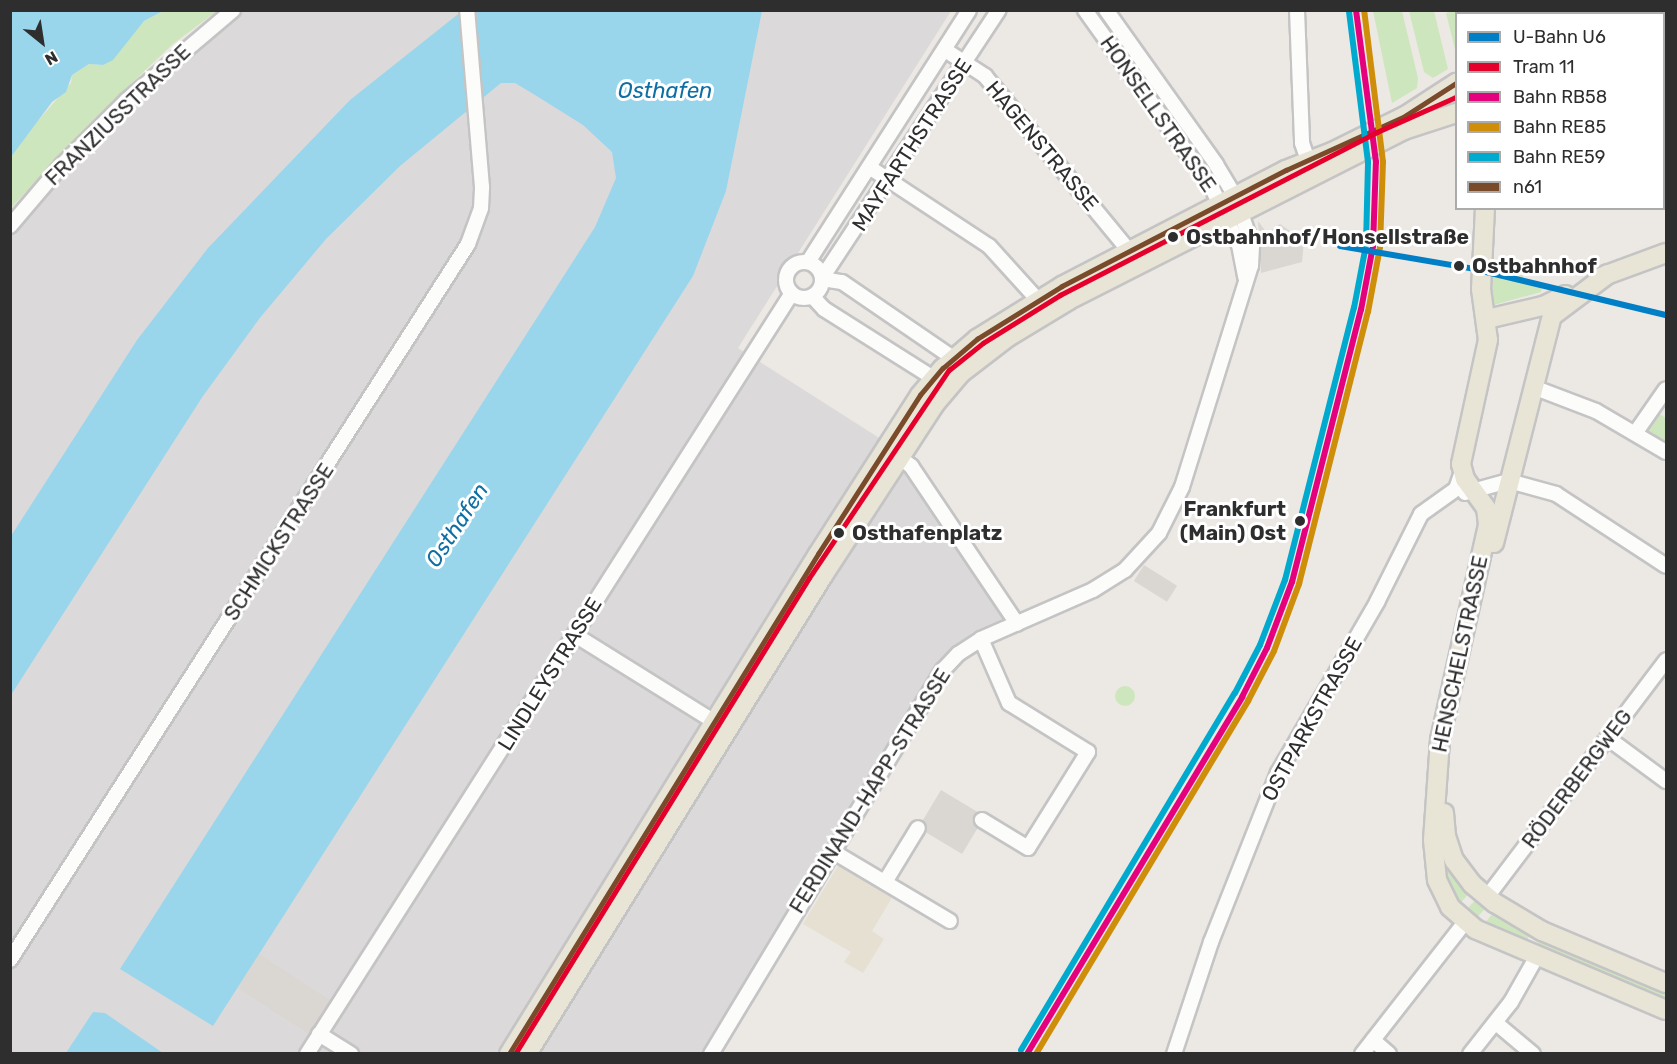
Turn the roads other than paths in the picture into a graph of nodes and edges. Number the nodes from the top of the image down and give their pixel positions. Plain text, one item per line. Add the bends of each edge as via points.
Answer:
1 (233, 10) edge
2 (467, 10) edge
3 (969, 10) edge
4 (999, 10) edge
5 (1085, 10) edge
6 (1106, 10) edge
7 (1297, 10) edge
8 (945, 50) junction
9 (965, 62) junction
10 (1455, 84) edge
11 (1455, 113) edge
12 (1308, 160) junction
13 (869, 167) junction
14 (890, 179) junction
15 (1231, 208) junction
16 (1485, 210) edge
17 (10, 226) edge
18 (1130, 252) junction
19 (1666, 253) edge
20 (808, 262) junction
21 (1603, 276) junction
22 (822, 278) junction
23 (792, 293) junction
24 (812, 296) junction
25 (1038, 300) junction
26 (1486, 319) junction
27 (956, 371) junction
28 (933, 378) junction
29 (1533, 387) junction
30 (1666, 389) edge
31 (1654, 405) junction
32 (1666, 413) edge
33 (899, 430) junction
34 (1636, 432) junction
35 (1666, 452) edge
36 (900, 458) junction
37 (873, 468) junction
38 (1462, 472) junction
39 (1510, 477) junction
40 (1473, 490) junction
41 (1440, 500) junction
42 (1666, 566) edge
43 (1017, 624) junction
44 (575, 635) junction
45 (981, 639) junction
46 (1666, 660) edge
47 (721, 726) junction
48 (1609, 739) junction
49 (1666, 781) edge
50 (982, 820) dead end
51 (918, 828) dead end
52 (832, 850) junction
53 (885, 882) junction
54 (1487, 897) junction
55 (950, 921) dead end
56 (1465, 922) junction
57 (1542, 931) junction
58 (1534, 955) junction
59 (10, 960) edge
60 (1666, 983) edge
61 (1666, 1010) edge
62 (1496, 1023) junction
63 (320, 1034) junction
64 (1373, 1040) junction
65 (307, 1053) edge
66 (351, 1053) edge
67 (509, 1053) edge
68 (527, 1053) edge
69 (711, 1053) edge
70 (1174, 1053) edge
71 (1362, 1053) edge
72 (1389, 1053) edge
73 (1470, 1053) edge
74 (1533, 1053) edge

1 - 17 street, FRANZIUSSTRASSE via 127,100 62,165
2 - 59 street, SCHMICKSTRASSE via 482,187 481,208 468,244
3 - 8 street, MAYFARTHSTRASSE
4 - 9 street, MAYFARTHSTRASSE
5 - 15 street, HONSELLSTRASSE
6 - 15 street, HONSELLSTRASSE via 1216,164
7 - 12 street via 1302,143
8 - 9 street, HAGENSTRASSE
8 - 13 street, MAYFARTHSTRASSE
9 - 14 street, MAYFARTHSTRASSE
9 - 18 street, HAGENSTRASSE via 984,76
10 - 12 main road via 1405,116
11 - 15 main road via 1404,130
12 - 15 main road
13 - 14 street
13 - 20 street, MAYFARTHSTRASSE
14 - 22 street, MAYFARTHSTRASSE
14 - 25 street via 989,246
15 - 18 main road
15 - 27 main road via 1047,313
15 - 43 street, FERDINAND-HAPP-STRASSE via 1253,252 1182,487 1159,533 1125,570 1105,584
16 - 26 main road via 1481,289
18 - 25 main road
19 - 21 main road
20 - 22 street via 817,267
20 - 23 street via 795,264 787,274
21 - 26 main road
21 - 29 main road, HENSCHELSTRASSE via 1553,314
22 - 24 street
22 - 27 street via 842,282
23 - 24 street
23 - 44 street, LINDLEYSTRASSE
24 - 28 street via 824,309
25 - 27 main road
26 - 38 main road via 1487,347 1463,444
27 - 28 main road
27 - 36 main road
28 - 33 main road
29 - 34 street via 1573,400
29 - 39 main road, HENSCHELSTRASSE
30 - 31 street
31 - 32 street
31 - 34 street
33 - 36 main road
33 - 37 main road
34 - 35 street
36 - 37 main road
36 - 43 street via 911,466
36 - 47 main road
37 - 47 main road
38 - 40 main road, HENSCHELSTRASSE
38 - 41 street, OSTPARKSTRASSE via 1457,487
39 - 40 street, OSTPARKSTRASSE
39 - 42 street via 1572,502
39 - 54 main road, HENSCHELSTRASSE via 1462,665 1445,759 1444,818 1450,852 1463,874
40 - 41 street, OSTPARKSTRASSE
40 - 56 main road, HENSCHELSTRASSE via 1486,508 1488,525 1447,696 1436,772 1433,837 1441,890
41 - 70 street, OSTPARKSTRASSE via 1421,514 1377,602 1278,773 1212,942
43 - 45 street, FERDINAND-HAPP-STRASSE
44 - 47 street
44 - 63 street, LINDLEYSTRASSE
45 - 50 street via 1009,703 1088,752 1028,848
45 - 52 street, FERDINAND-HAPP-STRASSE via 958,654 933,683
46 - 48 street, RÖDERBERGWEG
47 - 67 main road
47 - 68 main road
48 - 49 street
48 - 54 street, RÖDERBERGWEG
51 - 53 street
52 - 53 street
52 - 69 street, FERDINAND-HAPP-STRASSE
53 - 55 street
54 - 57 main road, HENSCHELSTRASSE
56 - 58 main road
56 - 64 street
57 - 58 main road via 1530,943
57 - 60 main road, HENSCHELSTRASSE
58 - 61 main road
58 - 62 street
62 - 73 street
62 - 74 street
63 - 65 street, LINDLEYSTRASSE
63 - 66 street
64 - 71 street
64 - 72 street

